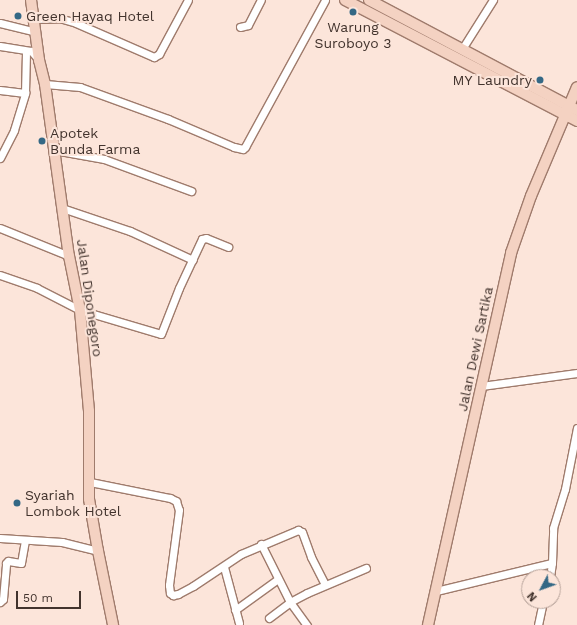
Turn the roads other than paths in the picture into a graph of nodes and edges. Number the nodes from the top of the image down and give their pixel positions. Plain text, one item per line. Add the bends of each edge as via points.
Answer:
1 (32, 0) edge
2 (188, 0) edge
3 (261, 0) edge
4 (325, 0) edge
5 (345, 0) edge
6 (369, 0) edge
7 (493, 0) edge
8 (34, 19) junction
9 (0, 23) edge
10 (240, 27) dead end
11 (35, 32) junction
12 (0, 46) edge
13 (450, 48) junction
14 (462, 49) junction
15 (26, 51) junction
16 (39, 60) junction
17 (44, 84) junction
18 (577, 88) edge
19 (0, 90) edge
20 (24, 93) junction
21 (571, 111) edge
22 (577, 121) edge
23 (54, 150) junction
24 (0, 158) edge
25 (191, 191) dead end
26 (62, 208) junction
27 (0, 228) edge
28 (228, 247) dead end
29 (69, 256) junction
30 (194, 260) junction
31 (0, 275) edge
32 (80, 310) junction
33 (577, 373) edge
34 (481, 386) junction
35 (577, 428) edge
36 (90, 482) junction
37 (0, 538) edge
38 (25, 540) junction
39 (261, 544) junction
40 (98, 551) junction
41 (552, 563) junction
42 (224, 567) junction
43 (366, 568) dead end
44 (551, 569) edge
45 (278, 579) junction
46 (325, 585) junction
47 (436, 591) junction
48 (0, 602) edge
49 (290, 602) junction
50 (541, 609) edge
51 (235, 610) junction
52 (269, 618) dead end
53 (239, 623) dead end
54 (113, 625) edge
55 (307, 625) edge
56 (428, 625) edge
57 (538, 625) edge

1 - 8 street, Jalan Diponegoro
2 - 8 street via 159,54 154,57 76,23 59,18
3 - 10 street via 248,25
4 - 17 street via 243,149 234,148 168,119 80,87
5 - 13 street
6 - 13 street
7 - 14 street
8 - 11 street, Jalan Diponegoro
9 - 11 street
11 - 16 street, Jalan Diponegoro
12 - 15 street
13 - 14 street
13 - 21 street
14 - 21 street
15 - 16 street via 31,51
15 - 20 street
16 - 17 street, Jalan Diponegoro
17 - 23 street, Jalan Diponegoro
18 - 21 street, Jalan Dewi Sartika
19 - 20 street
20 - 24 street via 14,130
21 - 22 street
21 - 34 street, Jalan Dewi Sartika via 531,196 516,236
23 - 25 street via 104,159
23 - 26 street, Jalan Diponegoro
26 - 29 street, Jalan Diponegoro
26 - 30 street via 130,231
27 - 29 street
28 - 30 street via 204,238
29 - 32 street, Jalan Diponegoro
30 - 32 street via 179,288 161,334
31 - 32 street via 37,288
32 - 36 street, Jalan Diponegoro via 89,411
33 - 34 street
34 - 47 street, Jalan Dewi Sartika
35 - 41 street via 565,489 553,528
36 - 40 street, Jalan Diponegoro via 91,512
36 - 42 street via 170,498 178,504 169,585 171,594 184,591
37 - 38 street
38 - 40 street via 62,542
38 - 48 street via 21,562 6,562 3,599
39 - 42 street via 230,560
39 - 45 street
39 - 46 street via 300,530
40 - 54 street, Jalan Diponegoro
41 - 44 street
41 - 47 street
42 - 51 street
43 - 46 street
45 - 49 street
45 - 51 street
46 - 49 street
47 - 56 street, Jalan Dewi Sartika
49 - 52 street
49 - 55 street
50 - 57 street
51 - 53 street

